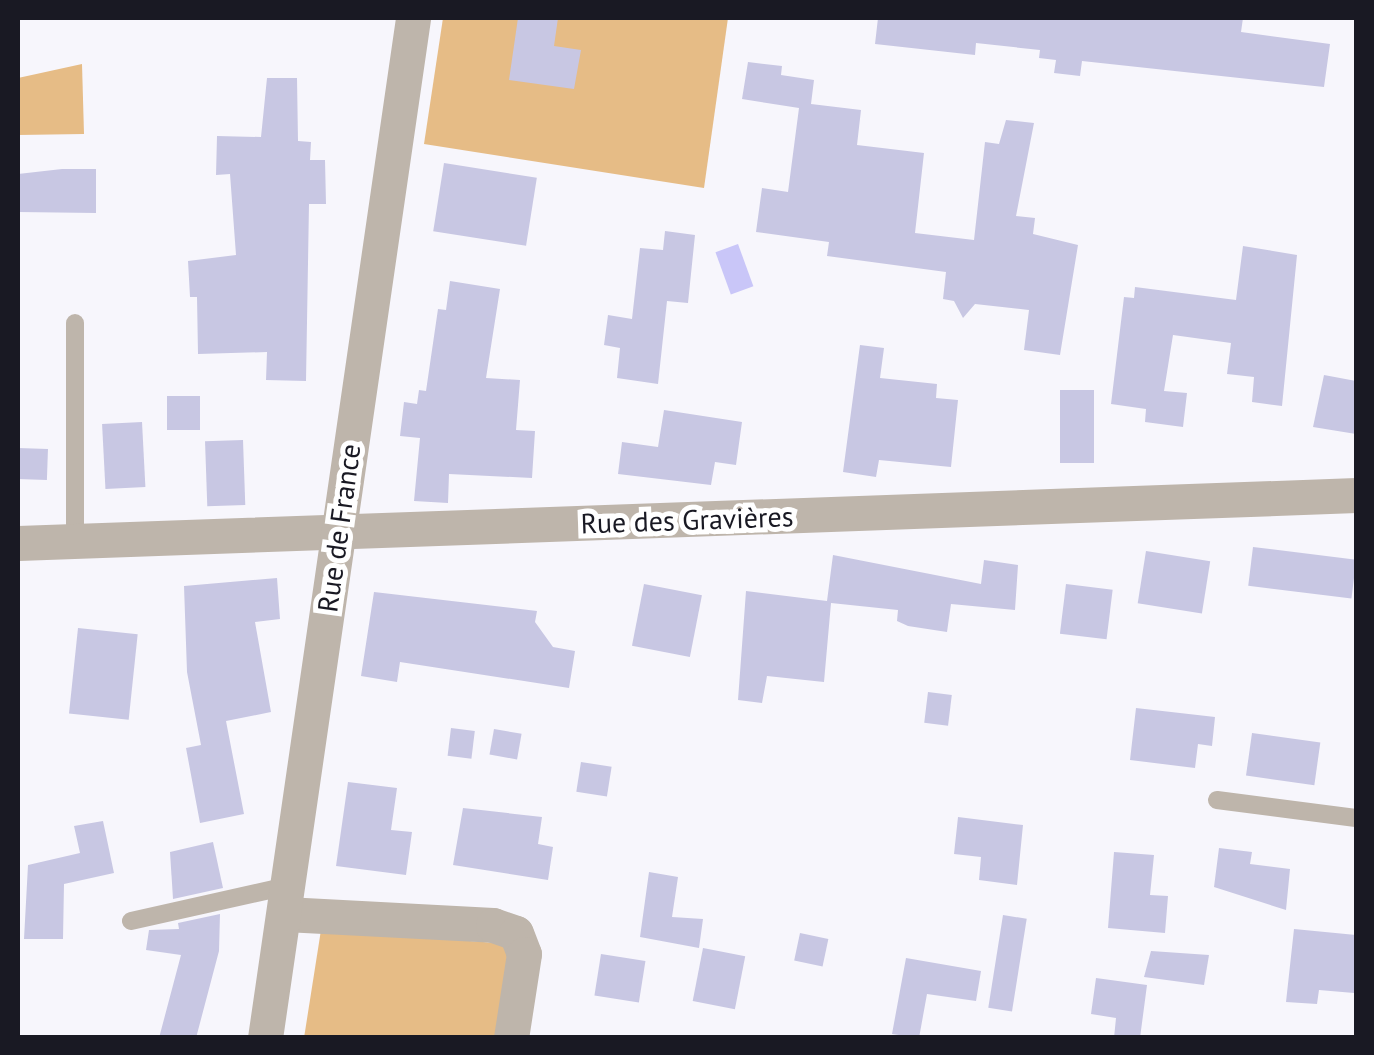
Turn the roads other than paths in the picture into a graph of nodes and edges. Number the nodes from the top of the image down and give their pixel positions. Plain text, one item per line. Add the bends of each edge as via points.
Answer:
1 (413, 18) edge
2 (74, 322) dead end
3 (1356, 495) edge
4 (338, 533) junction
5 (75, 540) junction
6 (18, 542) edge
7 (1216, 800) dead end
8 (1356, 818) edge
9 (287, 900) junction
10 (131, 921) dead end
11 (265, 1038) edge
12 (511, 1038) edge

1 - 4 street, Rue de France
2 - 5 lane
3 - 4 street, Rue des Gravières
4 - 5 street, Rue des Gravières
4 - 9 street, Rue de France
5 - 6 street, Rue des Gravières
7 - 8 lane
9 - 10 lane
9 - 11 street, Rue de France
9 - 12 street via 493,925 516,934 524,954

